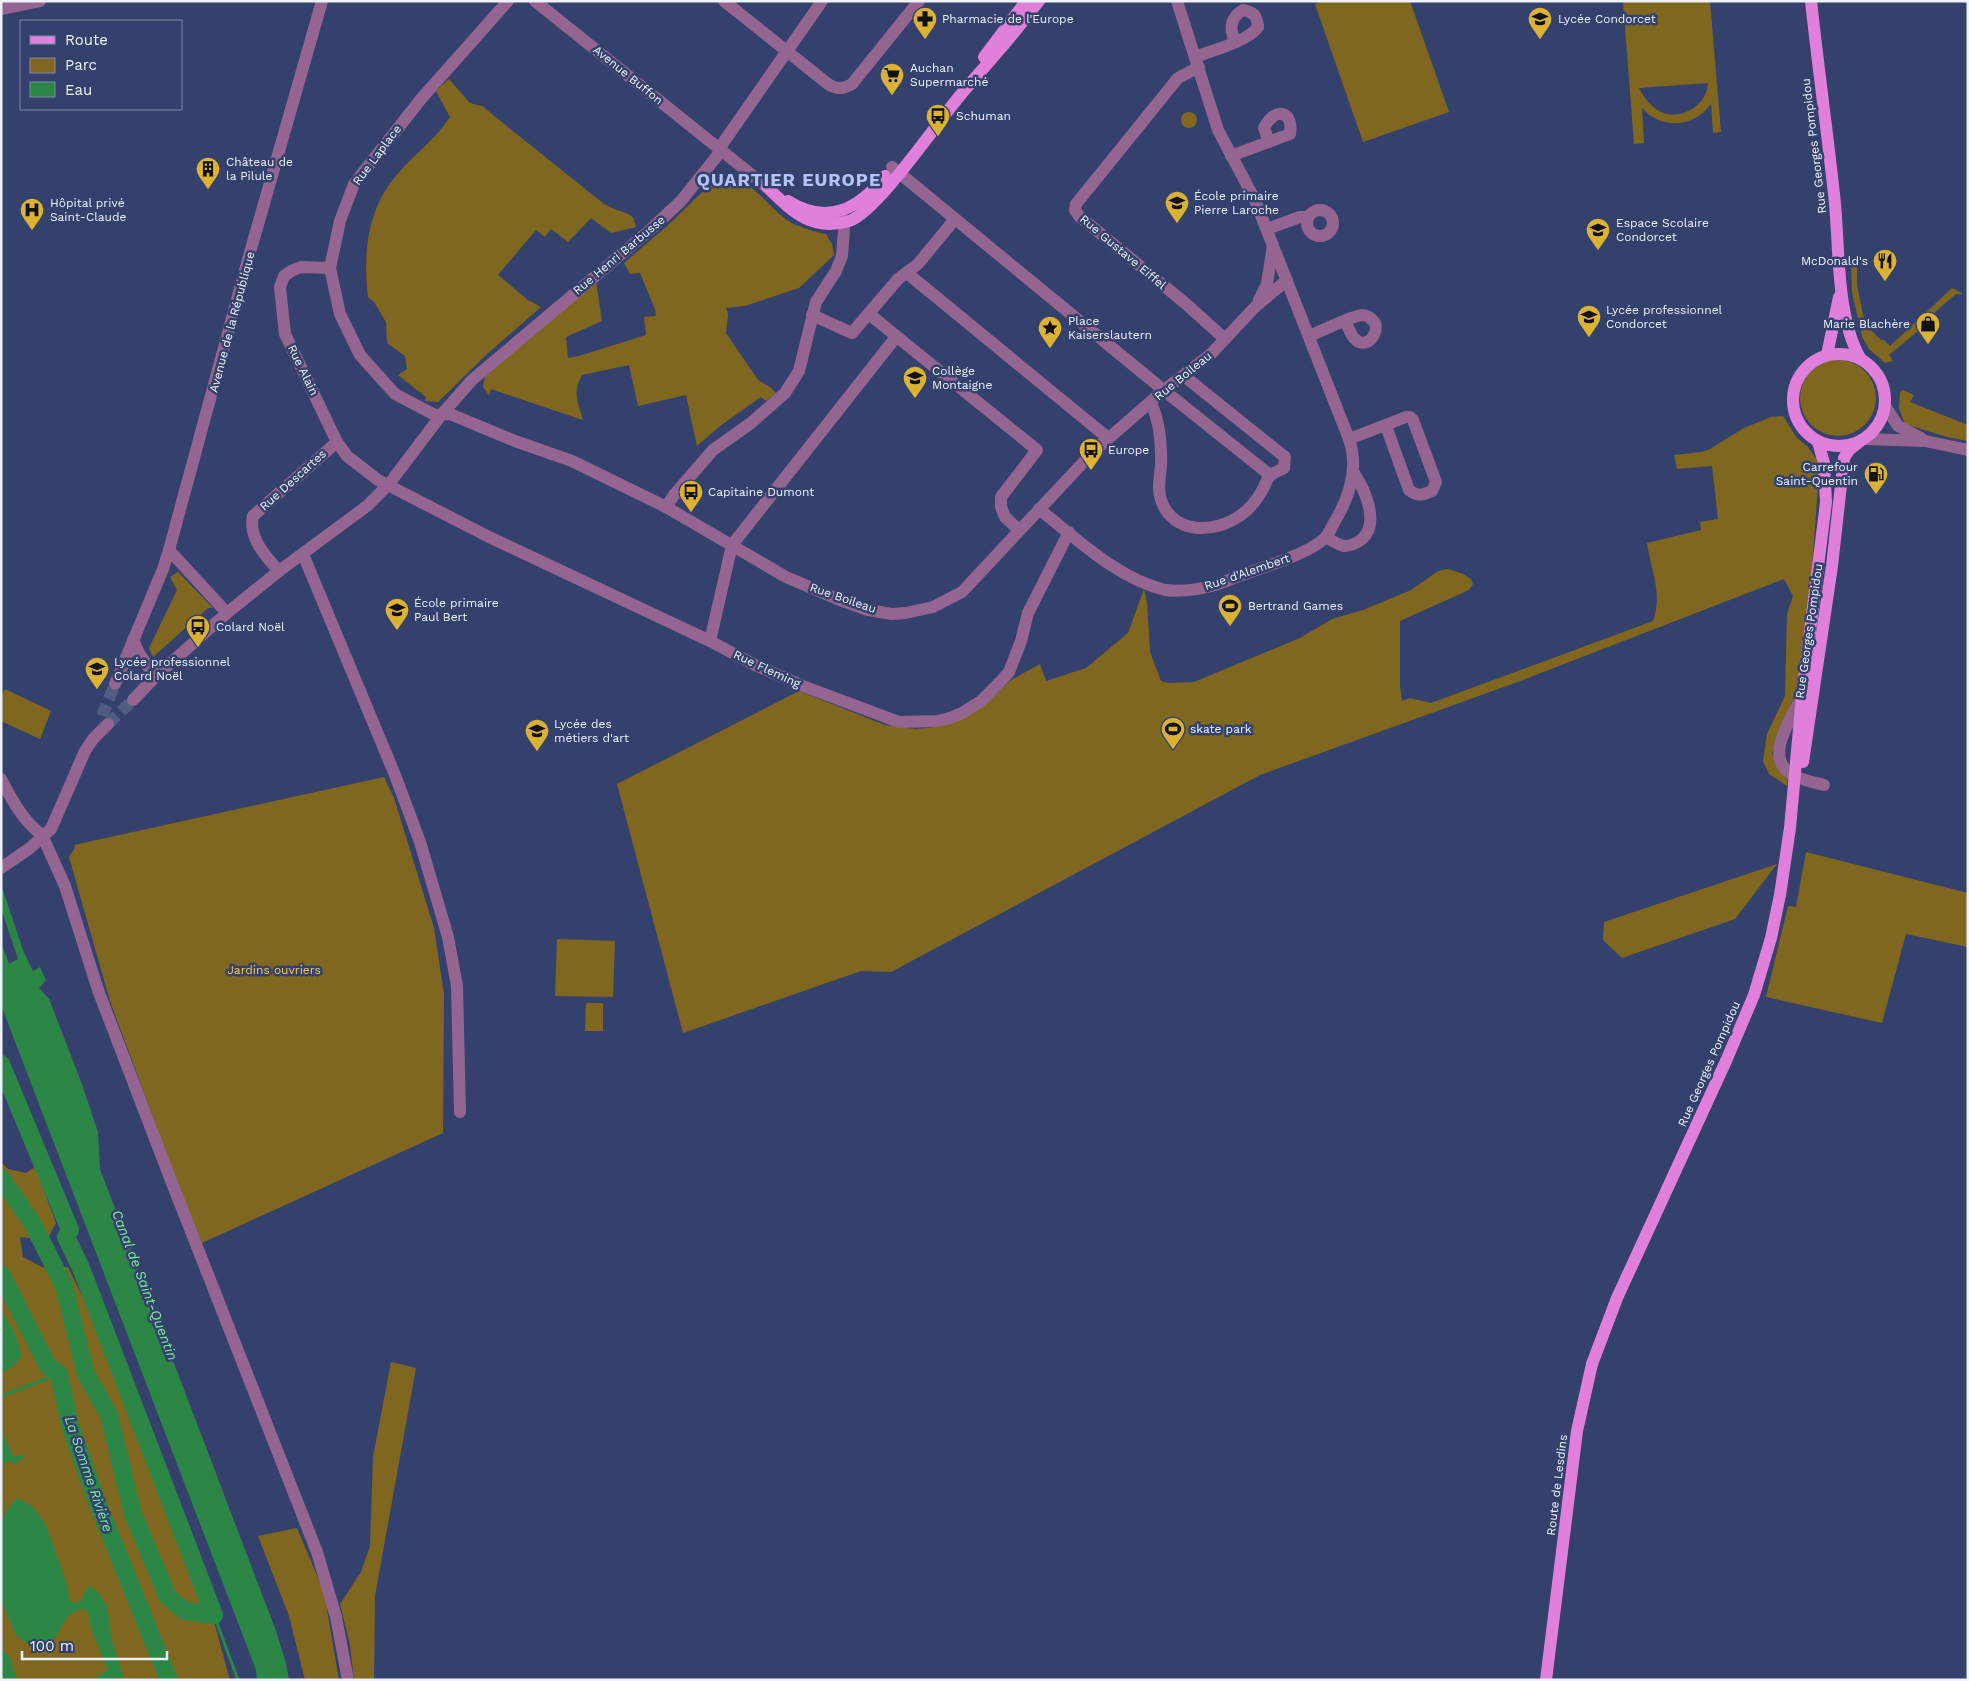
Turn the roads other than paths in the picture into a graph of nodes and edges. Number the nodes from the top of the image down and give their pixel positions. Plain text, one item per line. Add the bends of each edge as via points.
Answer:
1 (40, 1) edge
2 (322, 1) edge
3 (508, 1) edge
4 (535, 1) edge
5 (724, 1) edge
6 (822, 1) edge
7 (919, 1) edge
8 (1026, 1) edge
9 (1039, 1) edge
10 (1177, 1) edge
11 (1811, 1) edge
12 (1, 9) edge
13 (1235, 41) dead end
14 (786, 51) junction
15 (1197, 62) junction
16 (1269, 142) dead end
17 (721, 150) junction
18 (1231, 156) junction
19 (895, 170) junction
20 (767, 187) joint
21 (1308, 217) dead end
22 (955, 219) junction
23 (843, 221) junction
24 (1267, 229) junction
25 (1273, 242) junction
26 (330, 268) junction
27 (907, 273) junction
28 (1287, 280) junction
29 (1841, 287) junction
30 (1270, 295) junction
31 (1297, 303) junction
32 (1254, 308) junction
33 (869, 314) junction
34 (812, 315) junction
35 (1346, 322) dead end
36 (1309, 336) junction
37 (896, 337) junction
38 (1225, 339) junction
39 (1827, 355) junction
40 (1860, 358) junction
41 (1184, 376) junction
42 (1164, 390) junction
43 (1151, 402) junction
44 (1885, 406) junction
45 (442, 414) junction
46 (1386, 426) junction
47 (1108, 438) junction
48 (1349, 439) junction
49 (1862, 441) junction
50 (1925, 441) junction
51 (337, 442) junction
52 (1818, 442) junction
53 (1968, 450) edge
54 (1354, 474) junction
55 (1270, 475) junction
56 (389, 484) junction
57 (666, 507) junction
58 (1039, 509) junction
59 (1019, 530) junction
60 (1069, 532) junction
61 (1326, 537) junction
62 (732, 545) junction
63 (169, 550) junction
64 (300, 556) junction
65 (279, 571) junction
66 (227, 613) junction
67 (133, 640) junction
68 (710, 641) junction
69 (155, 677) junction
70 (115, 684) tunnel mouth
71 (1802, 696) junction
72 (133, 700) tunnel mouth
73 (105, 720) tunnel mouth
74 (1797, 777) junction
75 (1, 779) edge
76 (1824, 785) dead end
77 (42, 835) junction
78 (6, 864) edge
79 (460, 1112) dead end
80 (1617, 1298) joint
81 (348, 1680) edge
82 (1546, 1680) edge

1 - 12 street
2 - 63 street, Avenue de la République
3 - 26 street, Rue Laplace via 422,99 354,184 340,221
4 - 17 street, Avenue Buffon
5 - 14 street
6 - 14 street, Rue Henri Barbusse
7 - 14 street via 852,84 844,89 834,88
8 - 19 main road
9 - 19 main road
10 - 15 street, Rue d'Alembert
11 - 29 main road, Rue Georges Pompidou via 1834,195
13 - 15 street
14 - 17 street, Rue Henri Barbusse
15 - 18 street, Rue d'Alembert via 1214,121
15 - 38 street, Rue Gustave Eiffel via 1178,78 1076,204 1075,210 1078,216
16 - 18 street
17 - 20 street, Avenue Buffon
17 - 45 street, Rue Henri Barbusse via 681,200 650,230 472,380
18 - 24 street, Rue d'Alembert
19 - 22 street
19 - 23 main road
20 - 23 main road via 793,213 807,220 820,223
21 - 24 street
22 - 27 street
22 - 42 street
23 - 34 street via 842,256
24 - 25 street, Rue d'Alembert
25 - 28 street, Rue d'Alembert
25 - 32 street, Rue Boileau via 1267,284
26 - 45 street, Rue Laplace via 340,314 360,355 395,394 435,415
26 - 51 street, Rue Alain via 301,267 284,276 280,287 285,334
27 - 33 street via 898,279
27 - 47 street
28 - 30 street, Rue Boileau
28 - 31 street, Rue d'Alembert
29 - 39 main road, Rue Georges Pompidou
29 - 40 main road, Rue Georges Pompidou via 1851,339
30 - 31 street
30 - 32 street, Rue Boileau
31 - 36 street, Rue d'Alembert
32 - 38 street, Rue Boileau
33 - 34 street via 852,333
33 - 37 street
34 - 57 street via 799,371 785,393 714,450
35 - 36 street
36 - 48 street, Rue d'Alembert
37 - 59 street via 1036,450 1001,496 1005,517
37 - 62 street
38 - 41 street, Rue Boileau
39 - 40 main road via 1838,353
39 - 52 main road via 1803,370 1792,396 1798,423
40 - 44 main road via 1880,378 1885,390
41 - 42 street, Rue Boileau
41 - 55 street via 1285,457 1284,468
42 - 43 street, Rue Boileau
42 - 55 street
43 - 47 street, Rue Boileau
43 - 55 street via 1161,436 1161,500 1167,512 1182,526 1212,528 1240,516 1256,502
44 - 49 main road via 1875,430
44 - 50 street via 1898,426
45 - 56 street, Rue Henri Barbusse
45 - 57 street, Rue Boileau via 450,414 572,461
46 - 46 street via 1409,490 1422,496 1432,491 1436,482 1413,420 1406,417
46 - 48 street
47 - 58 street, Rue Boileau
48 - 54 street, Rue d'Alembert
49 - 50 street
49 - 52 main road via 1838,446
49 - 74 main road, Rue Georges Pompidou via 1844,458 1832,566
50 - 53 street
51 - 56 street, Rue Alain via 347,456 378,480
51 - 65 street, Rue Descartes via 253,516 251,526 255,540
52 - 71 main road, Rue Georges Pompidou via 1824,464 1826,502
54 - 61 street, Rue d'Alembert via 1343,508
54 - 61 street, Rue d'Alembert via 1362,487 1370,526 1356,544 1342,546
56 - 64 street, Rue Henri Barbusse via 353,517
56 - 68 street, Rue Fleming via 489,537
57 - 62 street, Rue Boileau
58 - 59 street, Rue Boileau
58 - 60 street, Rue d'Alembert
59 - 62 street, Rue Boileau via 962,592 933,607 892,614 868,610 786,577
60 - 61 street, Rue d'Alembert via 1125,575 1168,590 1208,587 1301,553
60 - 68 street, Rue Fleming via 1028,613 1009,672 989,694 962,713 937,721 899,722 803,686
62 - 68 street
63 - 66 street
63 - 67 street, Avenue de la République
64 - 65 street, Rue Henri Barbusse
64 - 79 street via 305,559 395,775 420,842 448,937 457,986
65 - 66 street
66 - 69 street
67 - 69 street
67 - 70 street, Avenue de la République
69 - 72 street
71 - 74 main road, Rue Georges Pompidou
71 - 74 street via 1779,743 1779,760 1787,772
73 - 77 street via 85,751 51,828
74 - 76 street
74 - 80 main road, Rue Georges Pompidou via 1780,895 1754,996
75 - 77 street via 31,826
77 - 78 street via 30,848
77 - 81 street via 65,886 98,990 172,1183 317,1552 336,1618
80 - 82 main road, Route de Lesdins via 1592,1364 1577,1432

